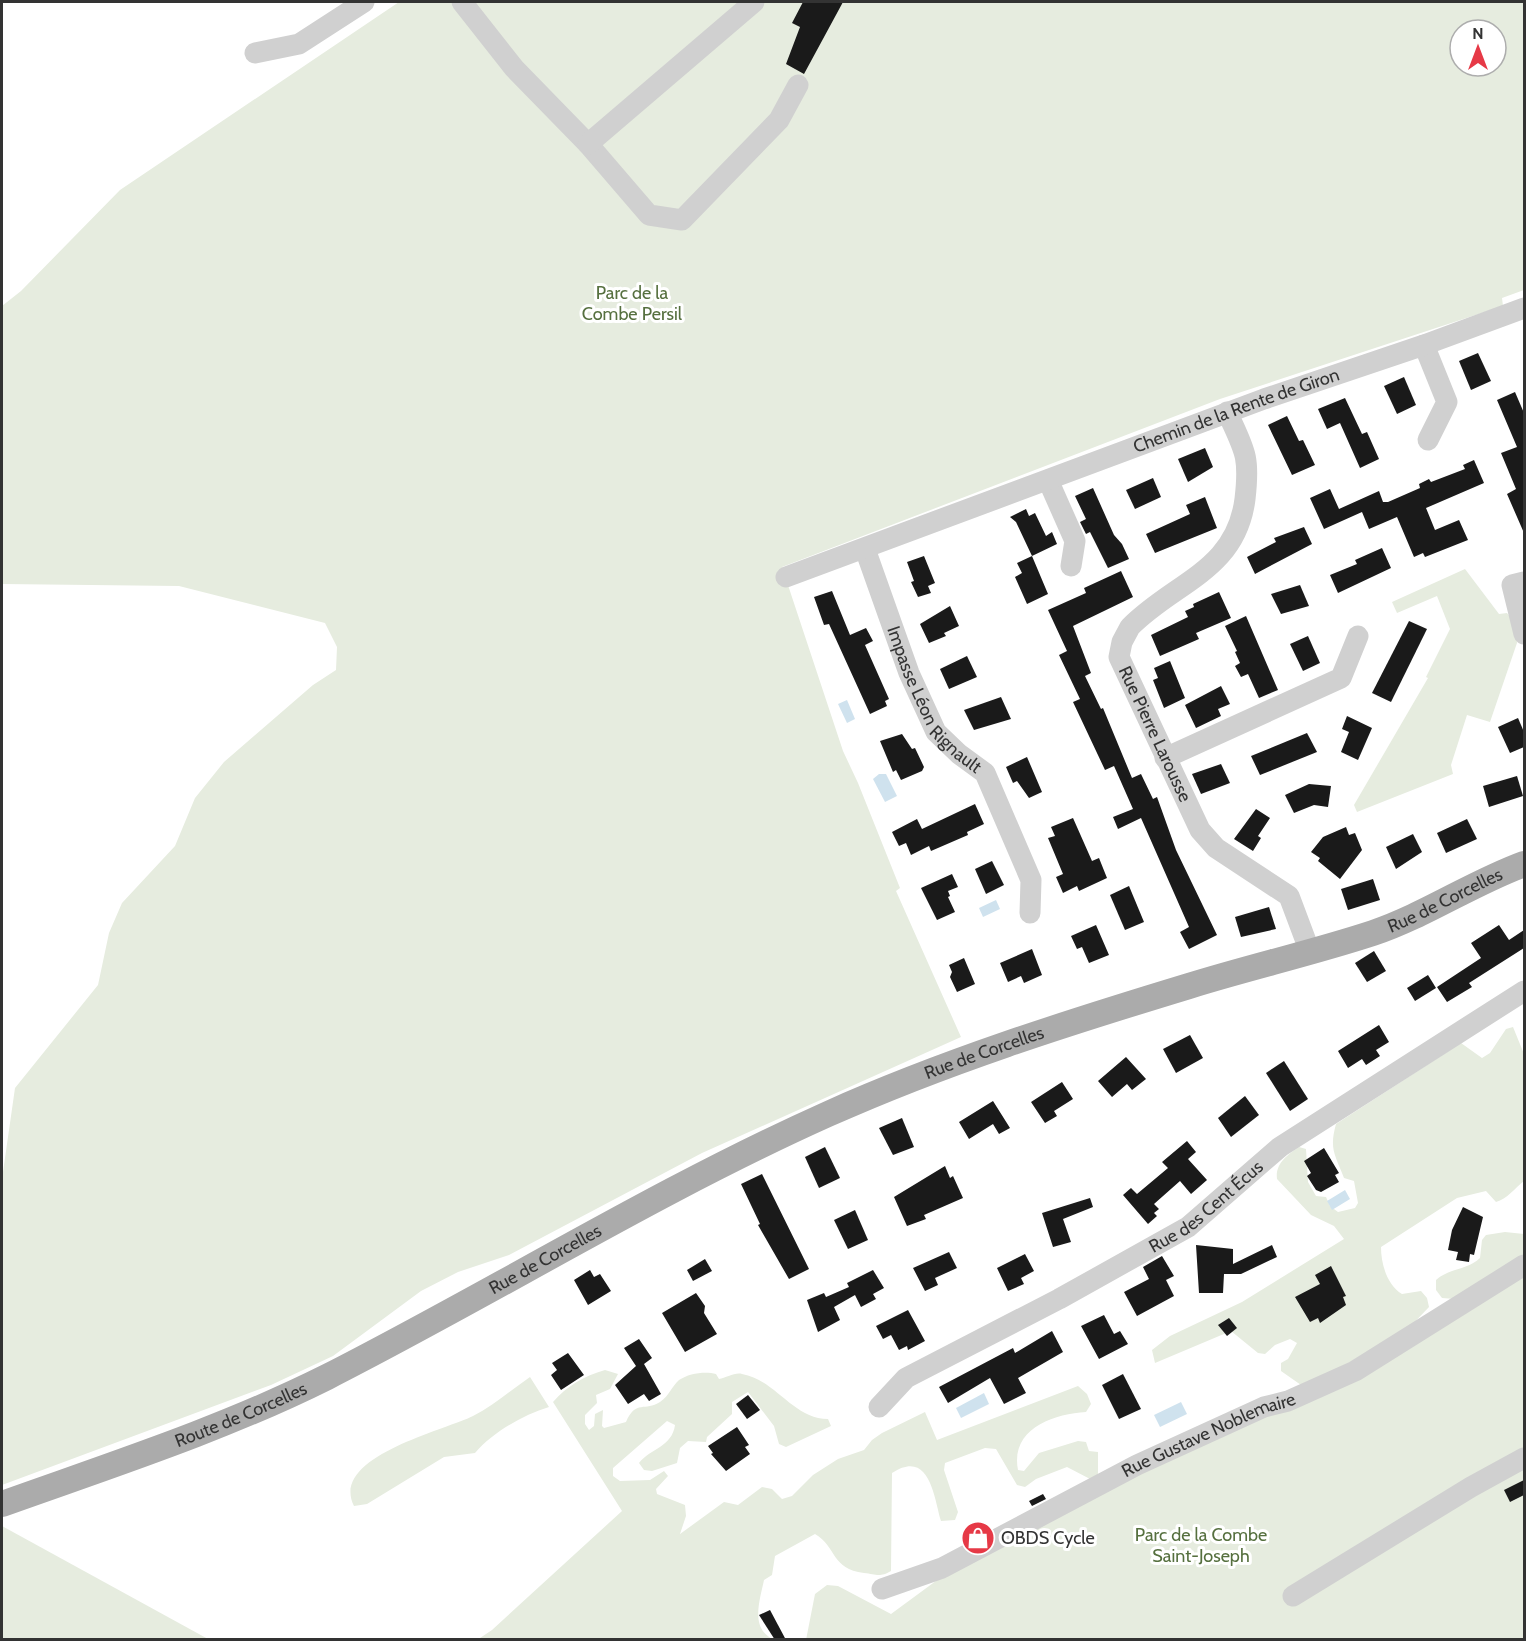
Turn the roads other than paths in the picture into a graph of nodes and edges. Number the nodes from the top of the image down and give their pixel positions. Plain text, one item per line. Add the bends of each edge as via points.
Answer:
1 (364, 2) edge
2 (462, 2) edge
3 (754, 2) edge
4 (255, 52) dead end
5 (798, 85) dead end
6 (588, 144) junction
7 (1524, 308) edge
8 (1425, 345) junction
9 (1227, 412) junction
10 (1428, 440) dead end
11 (1048, 480) junction
12 (865, 549) junction
13 (1071, 566) dead end
14 (786, 577) dead end
15 (1524, 582) edge
16 (1524, 634) edge
17 (1358, 636) dead end
18 (1165, 759) junction
19 (1524, 864) edge
20 (1030, 913) dead end
21 (1310, 952) junction
22 (1524, 991) edge
23 (1524, 1265) edge
24 (470, 1302) joint
25 (879, 1407) dead end
26 (1524, 1458) edge
27 (2, 1504) edge
28 (882, 1589) dead end
29 (1293, 1596) dead end

1 - 4 street via 299,44
2 - 6 street via 514,68
3 - 6 street
5 - 6 street via 779,120 682,220 650,215
7 - 8 street, Chemin de la Rente de Giron
8 - 9 street, Chemin de la Rente de Giron
8 - 10 street via 1447,402
9 - 11 street, Chemin de la Rente de Giron
9 - 18 street, Rue Pierre Larousse via 1245,450 1248,466 1239,529 1214,564 1130,627 1120,649 1122,666
11 - 12 street, Chemin de la Rente de Giron
11 - 13 street via 1075,541
12 - 14 street, Chemin de la Rente de Giron
12 - 20 street, Impasse Léon Rignault via 905,662 936,732 985,773 1031,880
15 - 16 street via 1512,585
17 - 18 street via 1341,678
18 - 21 street, Rue Pierre Larousse via 1209,842 1289,896
19 - 21 main road, Rue de Corcelles via 1404,922
21 - 24 main road, Rue de Corcelles via 1190,985 880,1092 690,1179
22 - 25 street, Rue des Cent Écus via 1280,1147 1188,1227 906,1378
23 - 28 street, Rue Gustave Noblemaire via 1354,1371 1137,1465 942,1568
24 - 27 main road, Route de Corcelles via 239,1417
26 - 29 street

